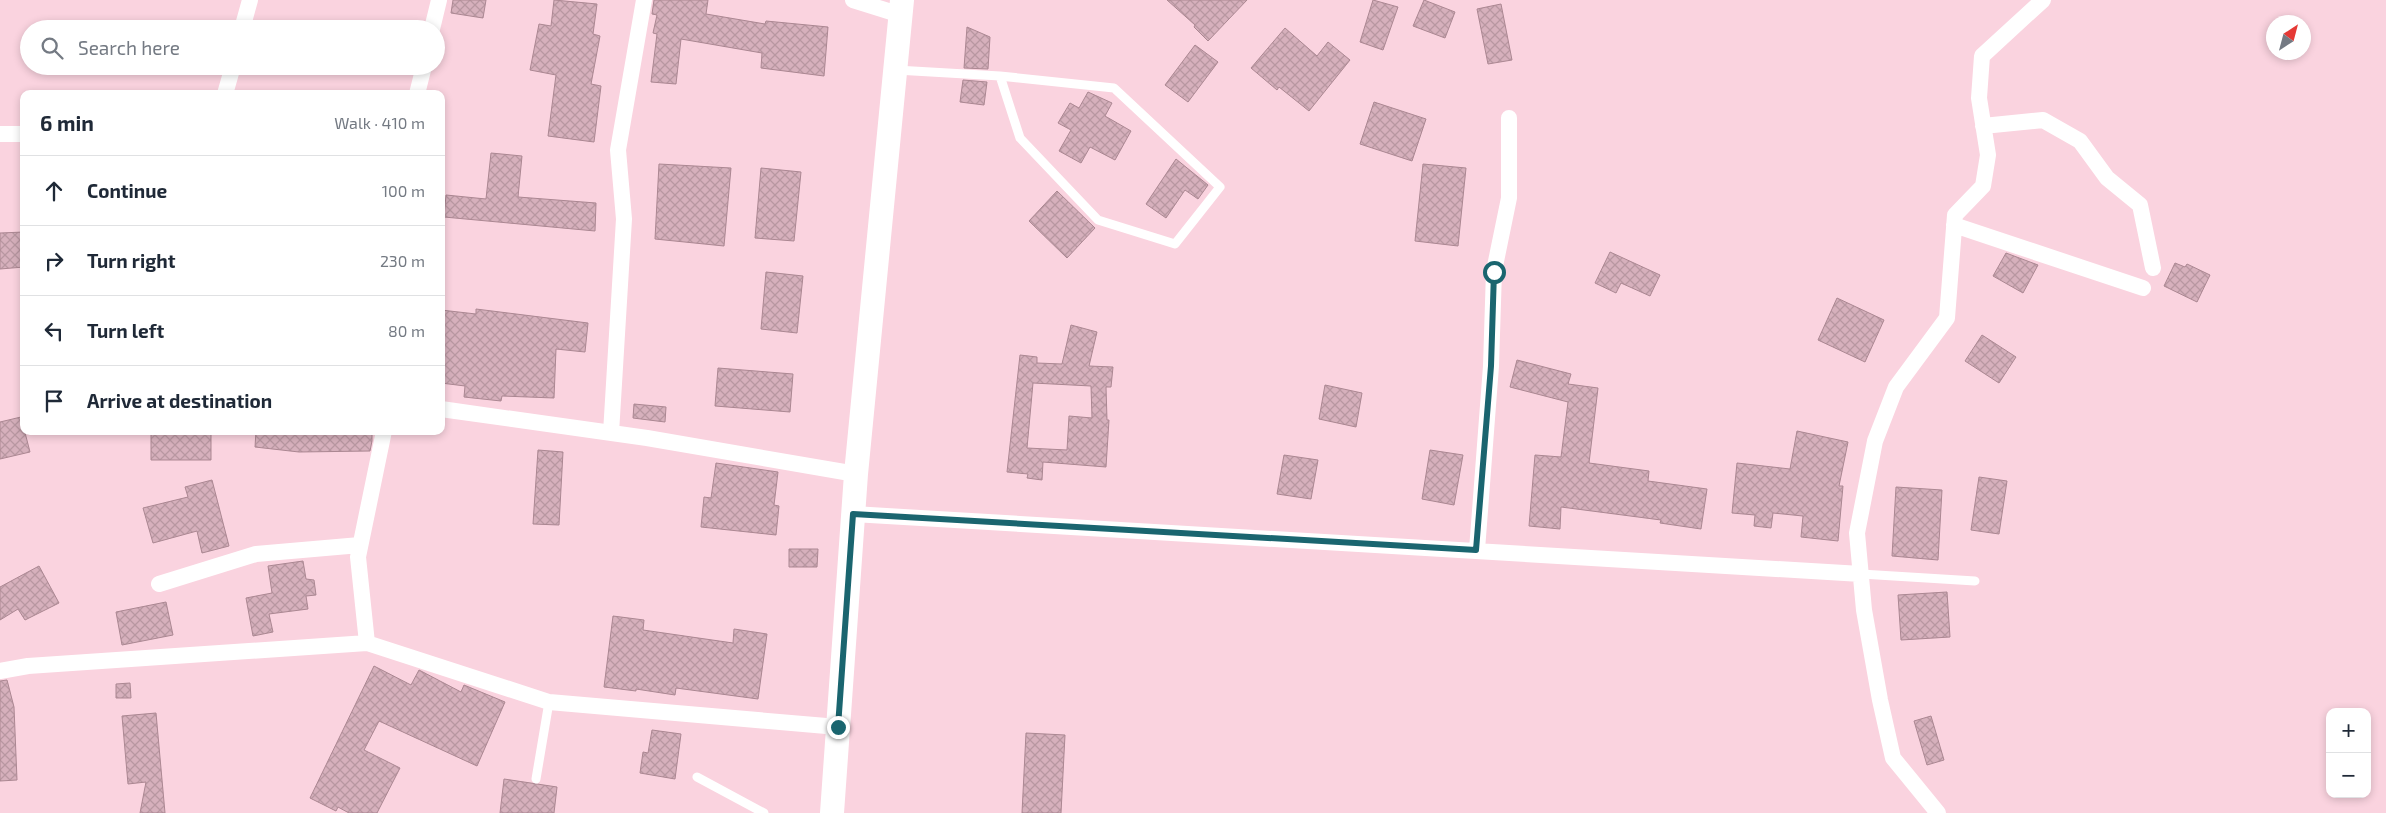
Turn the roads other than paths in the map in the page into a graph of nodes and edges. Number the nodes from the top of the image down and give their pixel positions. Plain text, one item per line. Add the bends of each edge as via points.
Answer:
1 (250, 0) edge
2 (439, 0) edge
3 (644, 0) edge
4 (853, 0) edge
5 (2043, 0) edge
6 (901, 7) edge
7 (244, 20) edge
8 (434, 20) edge
9 (896, 70) junction
10 (230, 75) edge
11 (422, 75) edge
12 (1000, 76) junction
13 (226, 90) edge
14 (418, 90) edge
15 (1509, 118) dead end
16 (1983, 126) junction
17 (0, 134) edge
18 (20, 134) edge
19 (1954, 225) junction
20 (2153, 268) dead end
21 (2143, 288) dead end
22 (445, 409) edge
23 (611, 433) junction
24 (383, 435) edge
25 (856, 474) junction
26 (853, 514) junction
27 (360, 545) junction
28 (1476, 550) junction
29 (1861, 574) junction
30 (1975, 581) dead end
31 (159, 584) dead end
32 (368, 643) junction
33 (0, 671) edge
34 (549, 702) junction
35 (838, 727) junction
36 (697, 777) dead end
37 (536, 779) dead end
38 (764, 813) edge
39 (832, 813) edge
40 (1938, 813) edge

1 - 7 street
2 - 8 street
3 - 23 street via 618,150 624,219
4 - 6 street
5 - 16 street via 1982,56 1979,98
6 - 9 main road
9 - 12 lane
9 - 25 main road
10 - 13 street
11 - 14 street
12 - 12 lane via 1114,88 1220,187 1175,244 1098,220 1020,138
15 - 28 street via 1509,198 1494,272 1491,366
16 - 19 street via 1988,155 1984,186 1955,215
16 - 20 street via 2043,120 2080,141 2107,178 2140,205
17 - 18 street
19 - 21 street
19 - 29 street via 1947,318 1896,387 1875,441 1857,533
22 - 23 street
23 - 25 street
24 - 27 street
25 - 26 main road
26 - 28 street
26 - 35 main road
27 - 31 street via 256,554
27 - 32 street via 358,557
28 - 29 street
29 - 30 lane
29 - 40 street via 1876,682 1893,758
32 - 33 street via 28,666
32 - 34 street
34 - 35 street
34 - 37 lane
35 - 39 main road
36 - 38 lane

